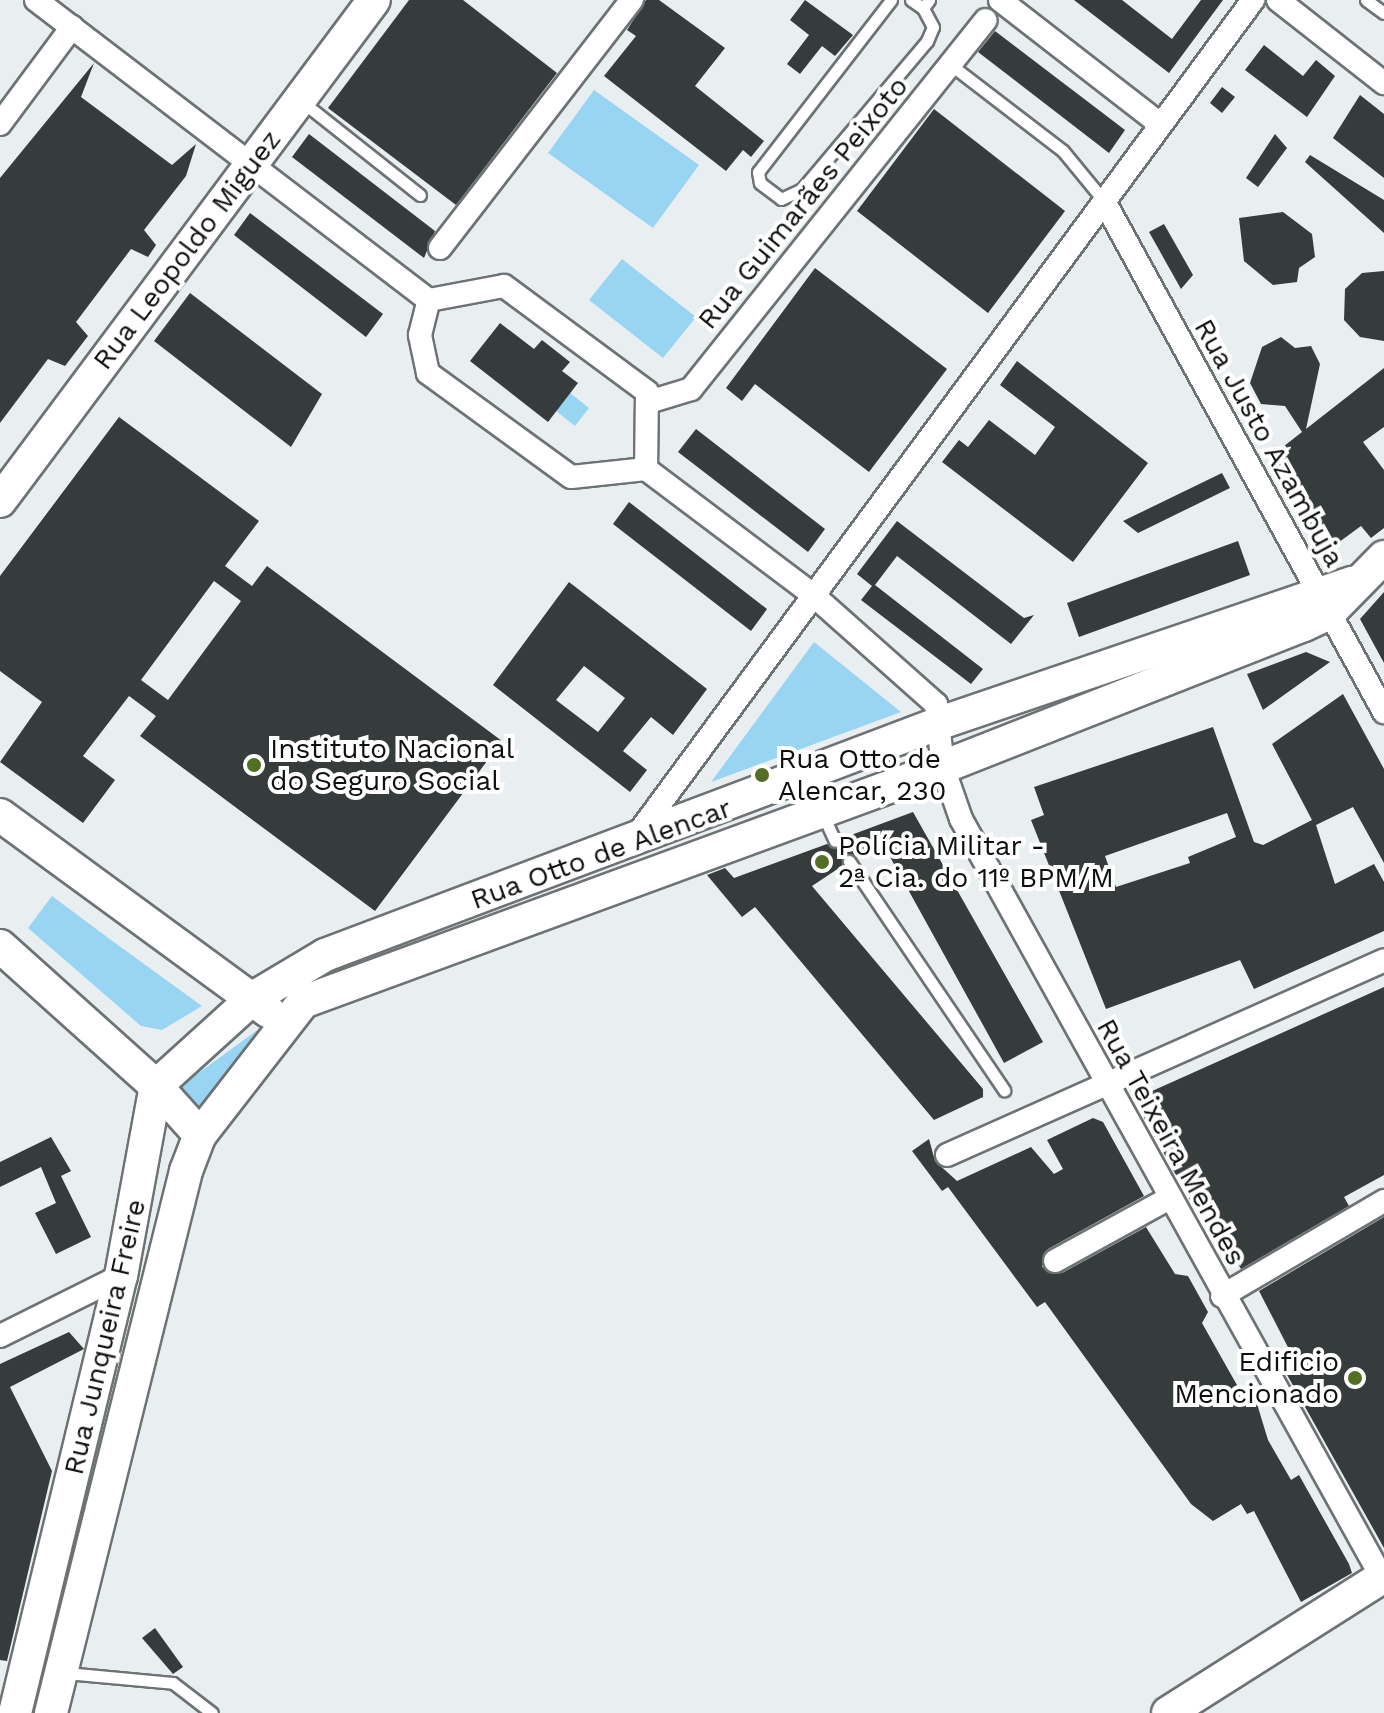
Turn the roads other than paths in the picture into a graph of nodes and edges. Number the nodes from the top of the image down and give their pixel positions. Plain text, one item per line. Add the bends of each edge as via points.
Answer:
1 (36, 0) edge
2 (374, 0) edge
3 (632, 0) edge
4 (891, 0) edge
5 (911, 0) edge
6 (1000, 0) edge
7 (1253, 0) edge
8 (1278, 0) edge
9 (1366, 0) edge
10 (926, 4) edge
11 (1384, 13) edge
12 (986, 20) dead end
13 (72, 27) junction
14 (951, 65) junction
15 (1384, 83) edge
16 (300, 100) junction
17 (0, 124) edge
18 (1160, 124) junction
19 (249, 167) junction
20 (420, 195) dead end
21 (1104, 201) junction
22 (440, 248) dead end
23 (429, 300) junction
24 (652, 401) junction
25 (646, 469) junction
26 (0, 501) edge
27 (1384, 557) edge
28 (812, 594) junction
29 (1322, 602) junction
30 (1384, 712) edge
31 (940, 723) junction
32 (943, 767) junction
33 (806, 778) junction
34 (816, 813) junction
35 (0, 815) edge
36 (835, 841) dead end
37 (631, 843) junction
38 (849, 861) dead end
39 (0, 946) edge
40 (1384, 960) edge
41 (253, 998) junction
42 (280, 1022) junction
43 (1104, 1085) junction
44 (156, 1086) junction
45 (1004, 1090) dead end
46 (200, 1135) junction
47 (947, 1155) dead end
48 (1168, 1199) junction
49 (1384, 1201) edge
50 (1055, 1261) dead end
51 (121, 1276) junction
52 (1222, 1296) junction
53 (0, 1336) edge
54 (1383, 1577) edge
55 (61, 1672) junction
56 (15, 1713) edge
57 (51, 1713) edge
58 (212, 1713) edge
59 (1168, 1713) edge

1 - 13 street
2 - 16 main road, Rua Leopoldo Miguez
3 - 22 street
4 - 10 lane via 758,172 760,183 781,199 802,189 927,41 933,27
5 - 10 lane
6 - 18 street
7 - 18 street
8 - 15 street
9 - 11 lane
12 - 14 street, Rua Guimarães Peixoto
13 - 17 street
13 - 19 street
14 - 21 lane via 1063,151
14 - 24 street, Rua Guimarães Peixoto via 691,389
16 - 19 main road, Rua Leopoldo Miguez
16 - 20 lane
18 - 21 street
19 - 23 street
19 - 26 main road, Rua Leopoldo Miguez
21 - 28 street
21 - 29 street, Rua Justo Azambuja
23 - 24 street via 473,287 514,290
23 - 25 street via 422,359 445,387 571,477
24 - 25 street
25 - 28 street
27 - 29 main road
28 - 31 street via 930,697
28 - 37 street
29 - 30 street, Rua Justo Azambuja
29 - 31 main road, Rua Otto de Alencar
29 - 32 main road, Rua Otto de Alencar
31 - 32 street, Rua Teixeira Mendes
31 - 33 main road, Rua Otto de Alencar
32 - 34 main road, Rua Otto de Alencar
32 - 43 street, Rua Teixeira Mendes via 961,819
33 - 34 lane
33 - 37 main road, Rua Otto de Alencar
34 - 36 lane
34 - 42 main road, Rua Otto de Alencar via 324,988
35 - 41 main road
37 - 41 main road, Rua Otto de Alencar via 325,955
38 - 45 lane
39 - 44 main road
40 - 43 street
41 - 42 main road
41 - 44 main road
42 - 46 main road, Rua Junqueira Freire
43 - 47 street
43 - 48 street, Rua Teixeira Mendes
44 - 46 main road
44 - 51 main road, Rua Junqueira Freire
46 - 55 main road, Rua Junqueira Freire via 162,1249
48 - 50 street
48 - 52 street, Rua Teixeira Mendes
49 - 52 street
51 - 53 street
51 - 56 main road, Rua Junqueira Freire
52 - 54 street, Rua Teixeira Mendes
54 - 59 main road
55 - 57 main road, Rua Junqueira Freire
55 - 58 lane via 173,1683

